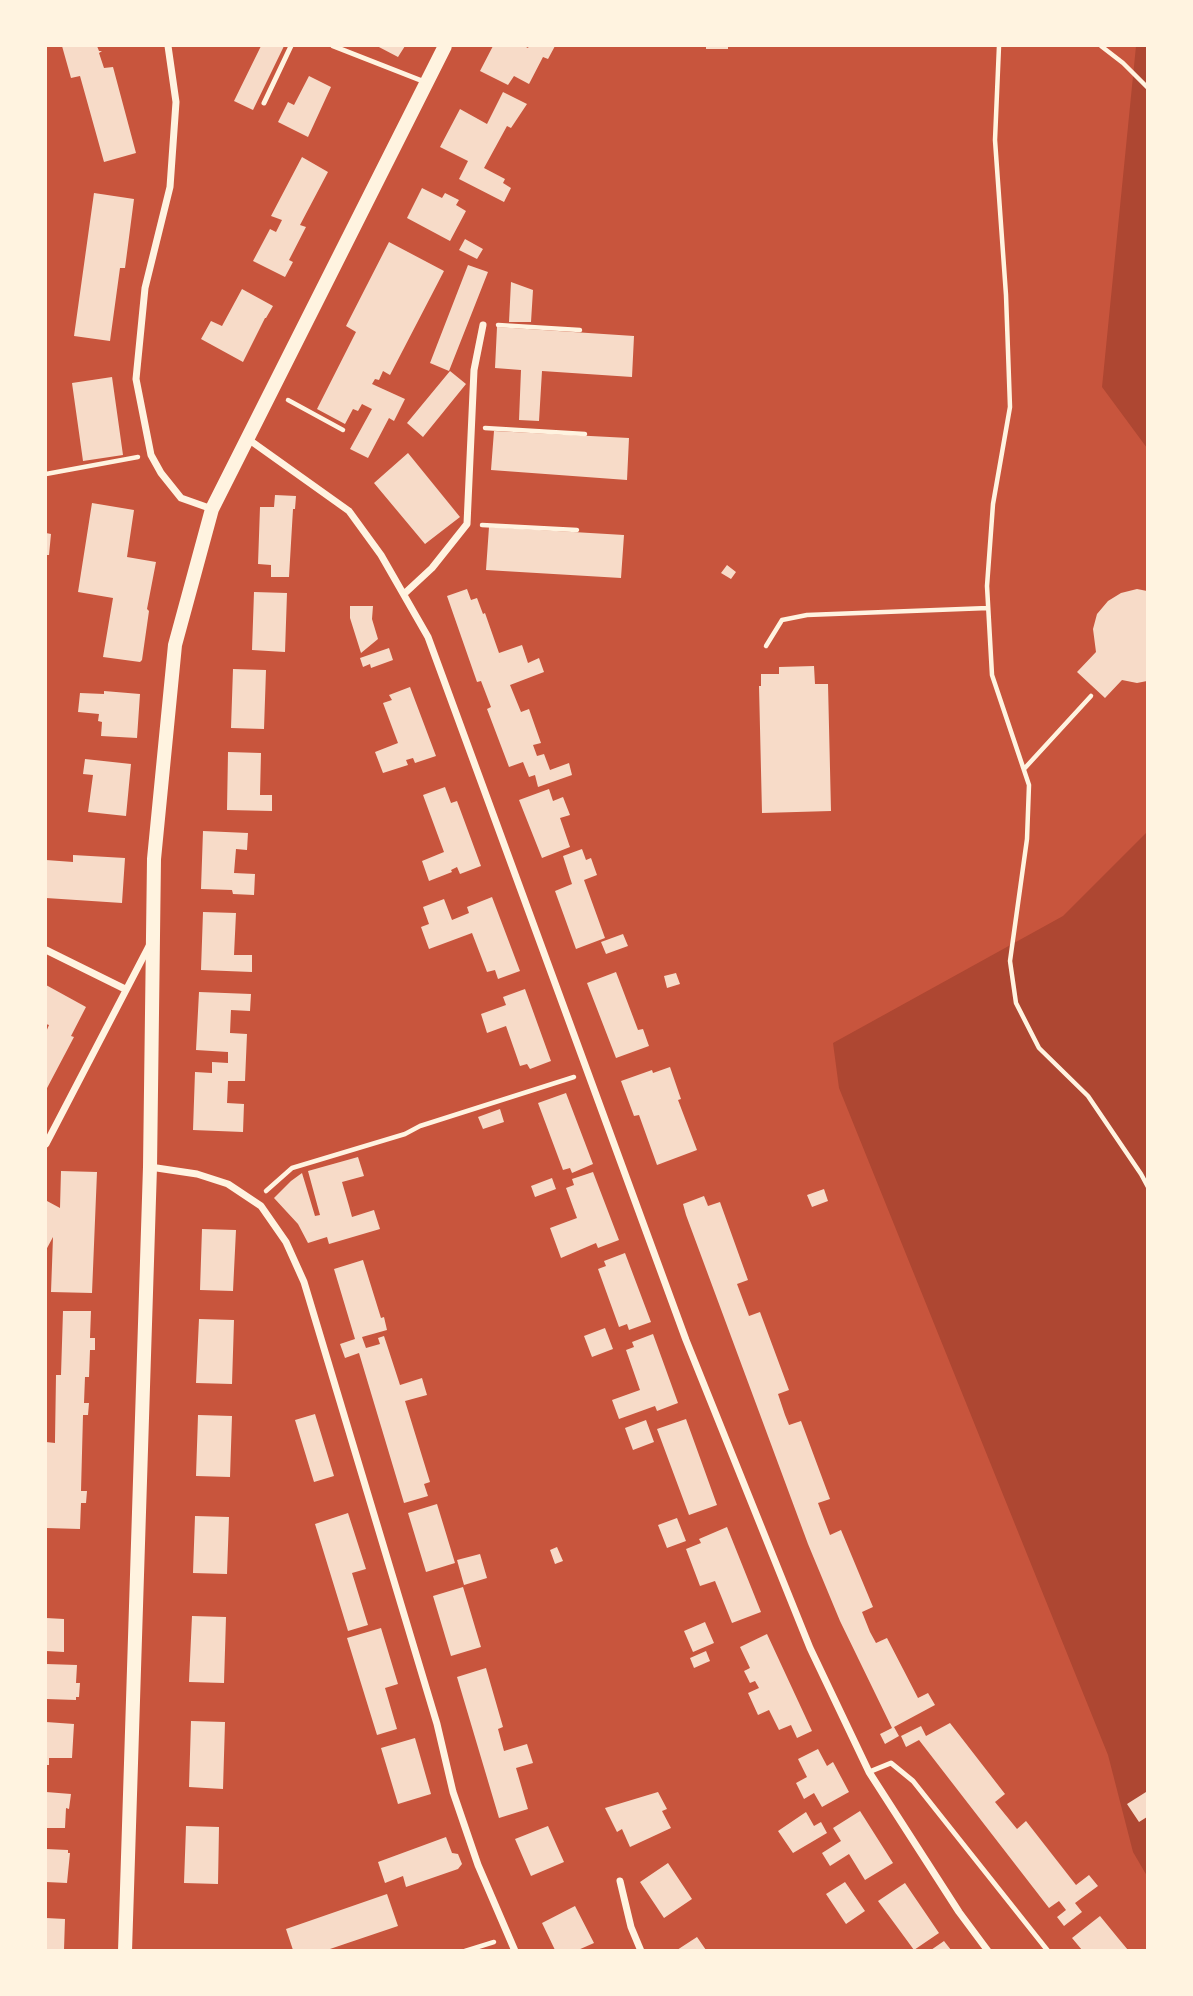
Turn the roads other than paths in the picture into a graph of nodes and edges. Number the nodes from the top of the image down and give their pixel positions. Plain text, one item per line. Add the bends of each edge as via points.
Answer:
1 (168, 46) edge
2 (291, 46) edge
3 (333, 46) edge
4 (445, 46) edge
5 (427, 83) junction
6 (264, 103) dead end
7 (483, 325) road end
8 (247, 438) junction
9 (212, 509) junction
10 (404, 594) junction
11 (153, 939) junction
12 (46, 950) edge
13 (125, 989) junction
14 (46, 1144) edge
15 (150, 1167) junction
16 (869, 1772) junction
17 (620, 1881) dead end
18 (125, 1951) edge
19 (515, 1951) edge
20 (641, 1951) edge
21 (988, 1951) edge
22 (1048, 1951) edge

1 - 9 street via 176,102 170,187 145,288 136,379 151,455 161,473 181,498
2 - 6 lane
3 - 5 lane
4 - 5 main road
5 - 8 main road
7 - 10 street via 474,370 467,524
8 - 9 main road
8 - 10 street via 349,511
9 - 11 main road via 175,645 154,859
10 - 16 street via 428,637 685,1340 810,1648
11 - 13 street
11 - 15 main road
12 - 13 street
13 - 14 street
15 - 18 main road
15 - 19 street via 228,1184 254,1200 286,1242 304,1282 437,1724 453,1792
16 - 21 street
16 - 22 lane via 891,1763 913,1781
17 - 20 street

